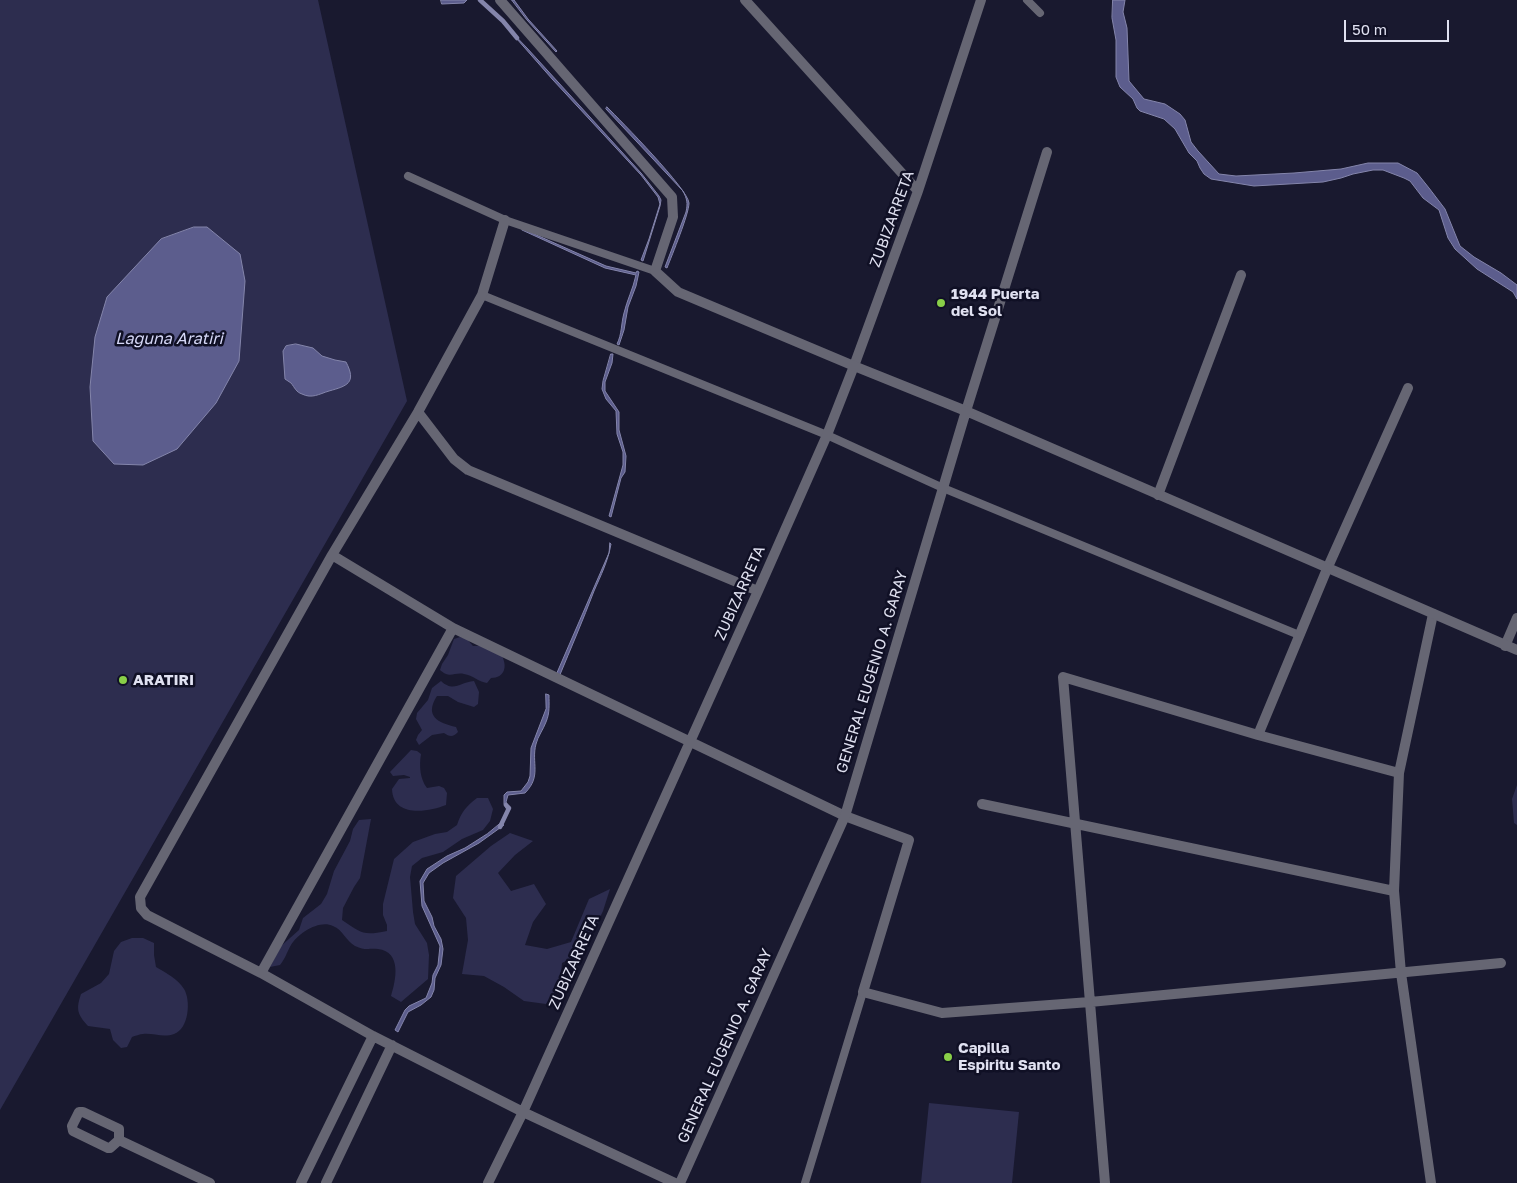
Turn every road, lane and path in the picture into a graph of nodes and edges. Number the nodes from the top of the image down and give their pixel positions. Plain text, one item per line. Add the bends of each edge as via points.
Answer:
1 (500, 0) edge
2 (745, 0) edge
3 (981, 0) edge
4 (1027, 0) edge
5 (1040, 13) dead end
6 (1047, 152) dead end
7 (408, 176) dead end
8 (918, 191) junction
9 (505, 220) junction
10 (655, 271) junction
11 (1241, 275) dead end
12 (482, 295) junction
13 (854, 366) junction
14 (1408, 388) dead end
15 (966, 411) junction
16 (418, 412) junction
17 (827, 435) junction
18 (943, 488) junction
19 (1158, 495) junction
20 (332, 555) junction
21 (1327, 568) junction
22 (758, 591) junction
23 (1433, 614) junction
24 (1517, 618) edge
25 (453, 628) junction
26 (1299, 635) junction
27 (1505, 646) junction
28 (1517, 650) edge
29 (1258, 735) junction
30 (690, 741) junction
31 (1399, 773) junction
32 (982, 804) dead end
33 (845, 816) junction
34 (1075, 824) junction
35 (1394, 891) junction
36 (1501, 963) dead end
37 (260, 973) junction
38 (1401, 973) junction
39 (863, 992) junction
40 (1090, 1002) junction
41 (373, 1036) junction
42 (392, 1045) junction
43 (522, 1112) junction
44 (119, 1140) junction
45 (210, 1183) edge
46 (301, 1183) edge
47 (326, 1183) edge
48 (488, 1183) edge
49 (675, 1183) edge
50 (680, 1183) edge
51 (806, 1183) edge
52 (1105, 1183) edge
53 (1431, 1183) edge

1 - 10 street via 672,197 673,216
2 - 8 street
3 - 8 street, ZUBIZARRETA
4 - 5 lane
6 - 15 street, GENERAL EUGENIO A. GARAY
7 - 9 lane
8 - 13 street, ZUBIZARRETA
9 - 10 lane
9 - 12 street
10 - 13 street via 678,292
11 - 19 street
12 - 16 street
12 - 17 lane
13 - 15 street
13 - 17 street, ZUBIZARRETA
14 - 21 street
15 - 18 street, GENERAL EUGENIO A. GARAY
15 - 19 street
16 - 20 street
16 - 22 street via 454,459 468,470
17 - 18 lane
17 - 22 street, ZUBIZARRETA
18 - 26 lane
18 - 33 street, GENERAL EUGENIO A. GARAY
19 - 21 street
20 - 25 street
20 - 37 street via 140,897 141,908 147,915
21 - 23 street
21 - 26 street
22 - 30 street, ZUBIZARRETA
23 - 27 street
23 - 31 street
24 - 27 street
25 - 30 street
25 - 37 street
26 - 29 street
27 - 28 street
29 - 31 street
29 - 34 street via 1063,676
30 - 33 street
30 - 43 street, ZUBIZARRETA
31 - 35 street
32 - 34 street
33 - 39 street via 909,840
33 - 50 street, GENERAL EUGENIO A. GARAY
34 - 35 street
34 - 40 street
35 - 38 street
36 - 38 street
37 - 41 street
38 - 40 street
38 - 53 street
39 - 40 street via 942,1013
39 - 51 lane
40 - 52 street
41 - 42 street
41 - 46 street
42 - 43 street
42 - 47 street
43 - 48 street, ZUBIZARRETA
43 - 49 street
44 - 44 street via 119,1129 83,1112 79,1112 72,1126 73,1131 108,1148
44 - 45 street

